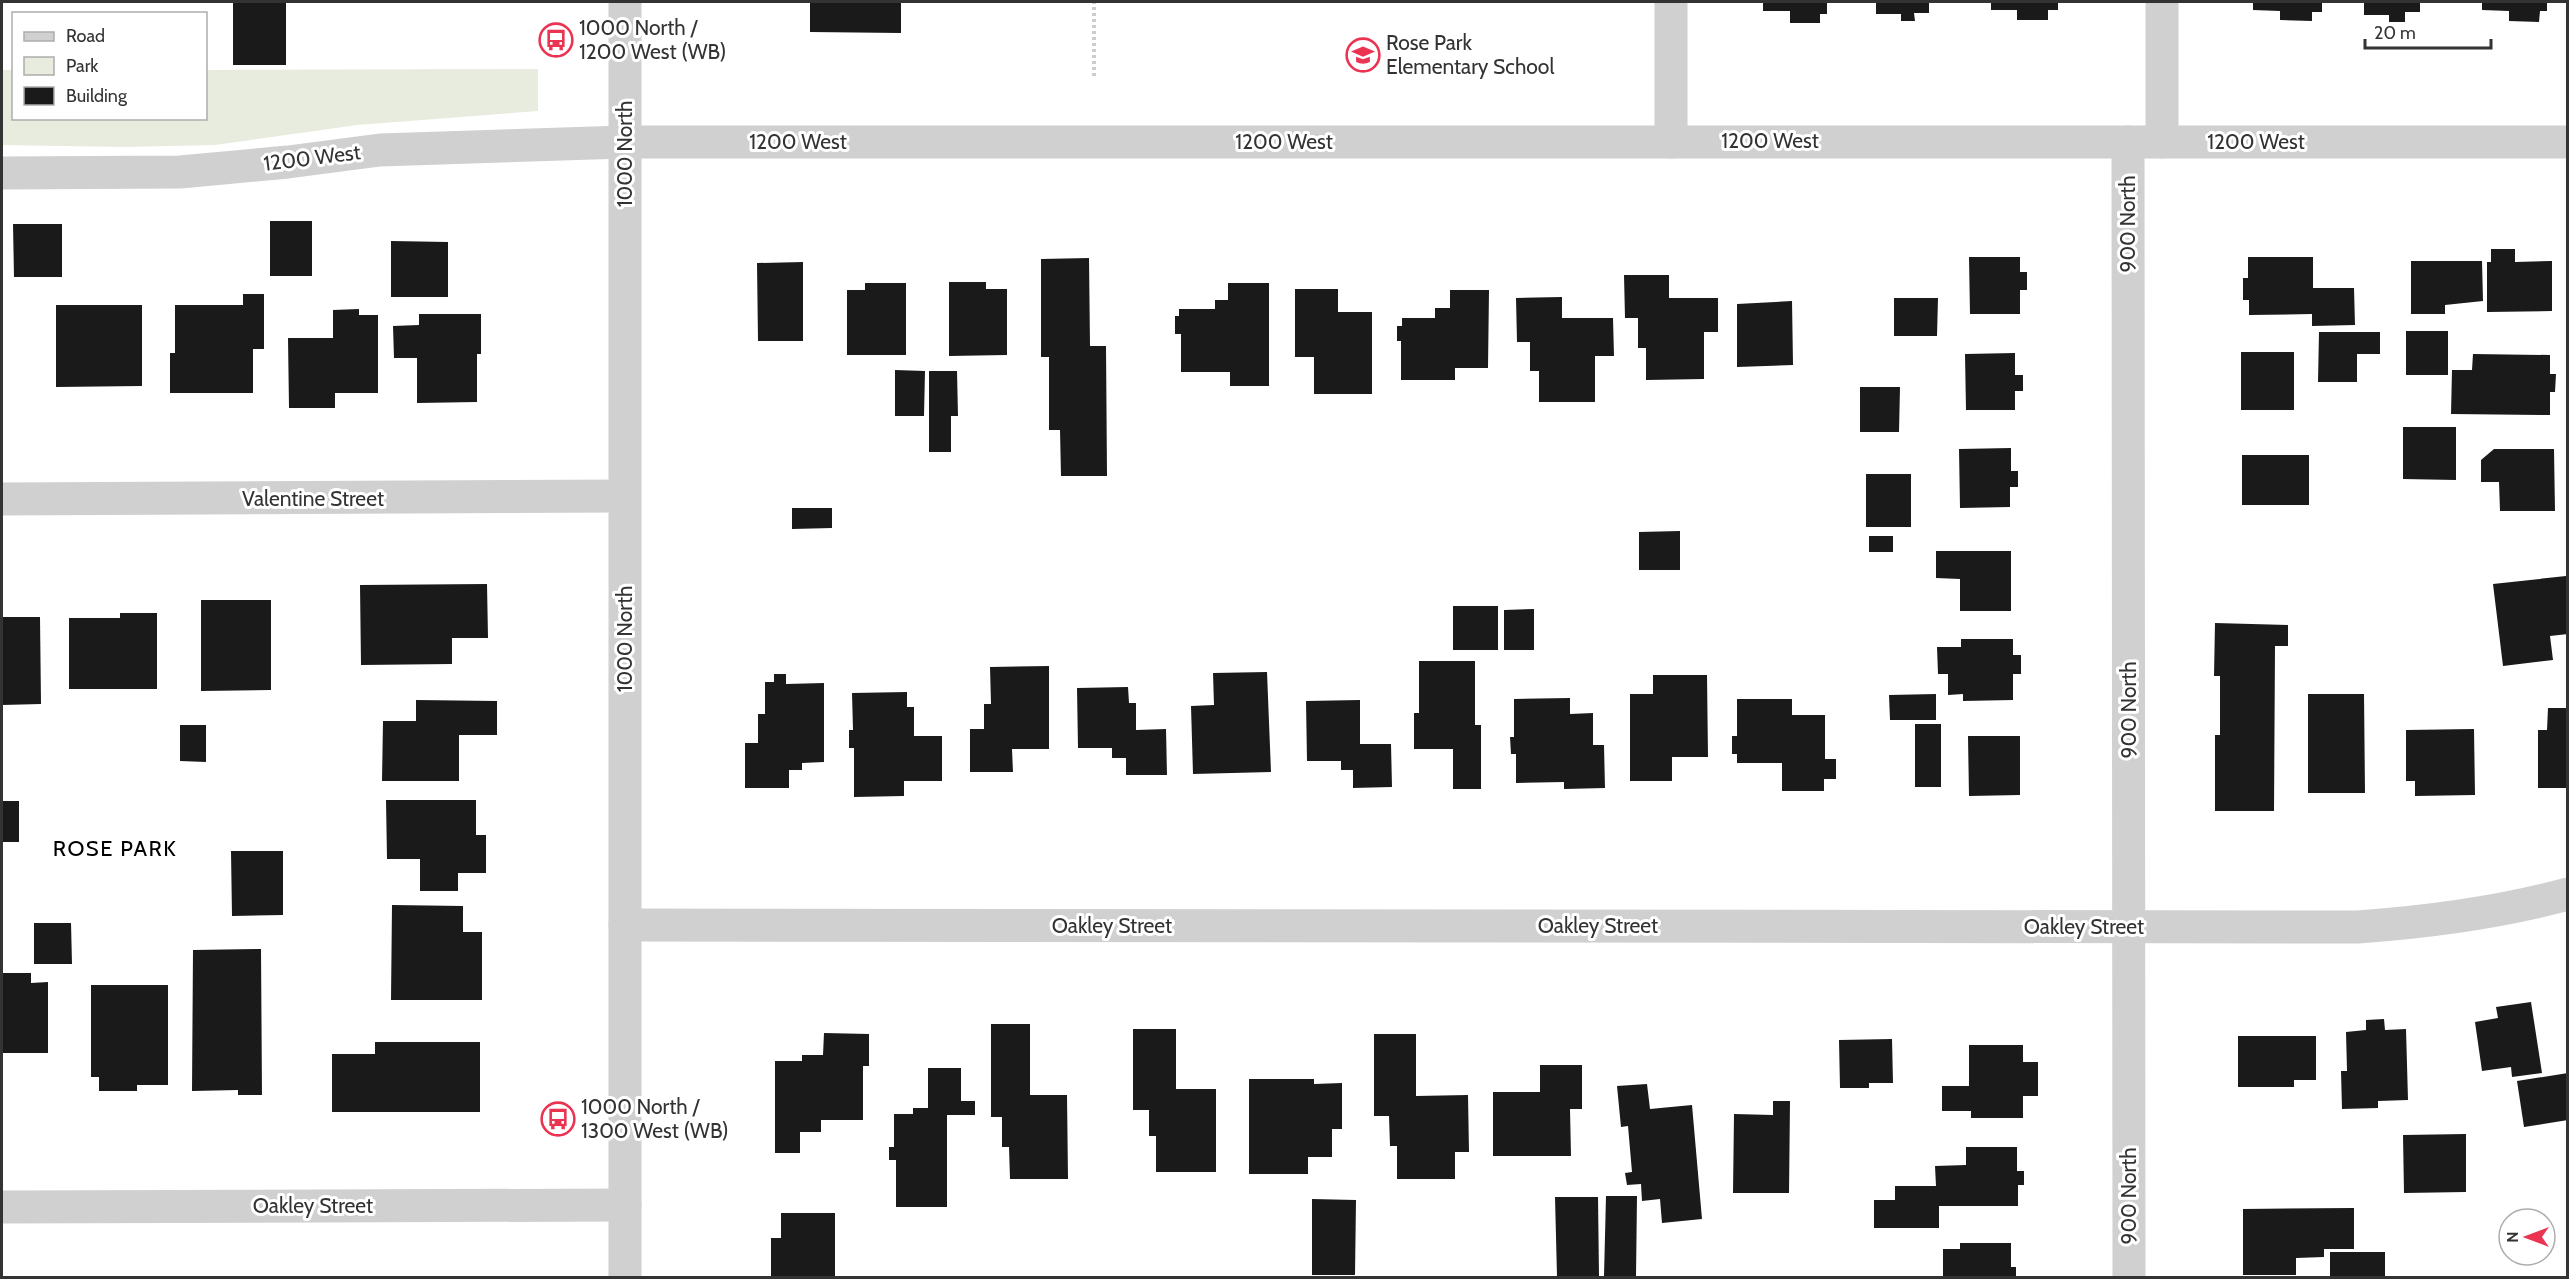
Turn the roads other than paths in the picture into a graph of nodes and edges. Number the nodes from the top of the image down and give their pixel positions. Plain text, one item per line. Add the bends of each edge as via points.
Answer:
1 (625, 2) edge
2 (1671, 2) edge
3 (2162, 2) edge
4 (624, 142) junction
5 (1671, 142) junction
6 (2128, 142) junction
7 (2162, 142) junction
8 (2568, 142) edge
9 (2, 173) edge
10 (624, 496) junction
11 (2, 499) edge
12 (2568, 894) edge
13 (625, 925) junction
14 (2129, 927) junction
15 (625, 1205) junction
16 (2, 1207) edge
17 (625, 1278) edge
18 (2129, 1278) edge

1 - 4 street, 1000 North
2 - 5 street
3 - 7 street
4 - 5 street, 1200 West
4 - 9 street, 1200 West via 380,150 180,172
4 - 10 street, 1000 North
5 - 6 street, 1200 West
6 - 7 street, 1200 West
6 - 14 street, 900 North
7 - 8 street, 1200 West
10 - 11 street, Valentine Street
10 - 13 street, 1000 North
12 - 14 street, Oakley Street via 2471,916 2392,925
13 - 14 street, Oakley Street
13 - 15 street, 1000 North
14 - 18 street, 900 North
15 - 16 street, Oakley Street
15 - 17 street, 1000 North

